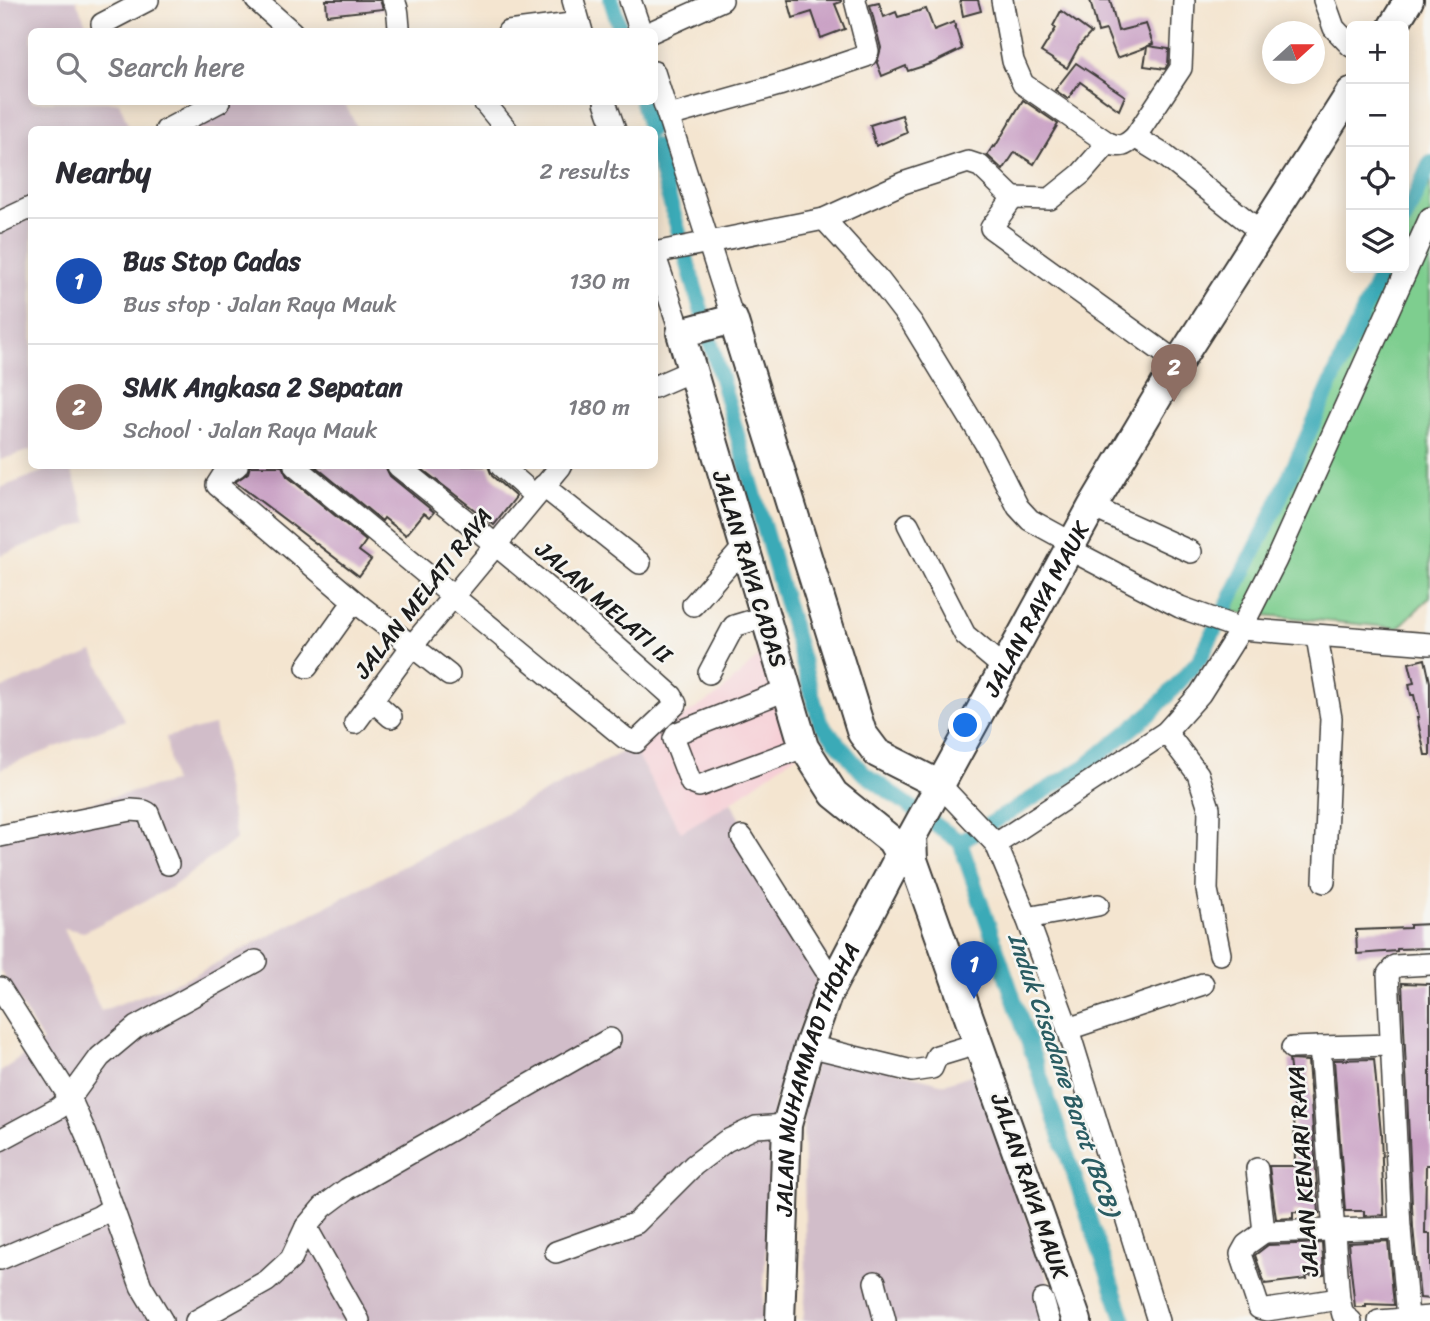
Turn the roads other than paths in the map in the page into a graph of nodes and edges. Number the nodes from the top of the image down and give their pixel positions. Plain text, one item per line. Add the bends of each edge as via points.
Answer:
1 (148, 0) edge
2 (256, 0) edge
3 (393, 0) edge
4 (573, 0) edge
5 (630, 0) edge
6 (722, 0) edge
7 (855, 0) edge
8 (1002, 0) edge
9 (1184, 0) edge
10 (1324, 0) edge
11 (1409, 0) edge
12 (1396, 21) edge
13 (102, 24) dead end
14 (580, 27) edge
15 (288, 28) edge
16 (399, 28) edge
17 (640, 28) edge
18 (658, 29) edge
19 (1346, 41) edge
20 (658, 84) edge
21 (1346, 100) edge
22 (214, 105) edge
23 (487, 105) edge
24 (606, 105) edge
25 (669, 116) junction
26 (178, 126) edge
27 (505, 126) edge
28 (614, 126) edge
29 (1135, 137) junction
30 (1108, 143) junction
31 (1013, 198) junction
32 (28, 209) edge
33 (1430, 218) edge
34 (824, 219) junction
35 (0, 222) edge
36 (1261, 232) junction
37 (705, 243) junction
38 (660, 252) edge
39 (728, 321) junction
40 (687, 332) junction
41 (1178, 363) junction
42 (691, 370) junction
43 (658, 385) edge
44 (232, 469) edge
45 (299, 469) edge
46 (402, 469) edge
47 (506, 469) edge
48 (558, 469) edge
49 (539, 490) junction
50 (1091, 507) junction
51 (908, 524) dead end
52 (496, 544) junction
53 (1070, 546) junction
54 (743, 548) junction
55 (1191, 552) dead end
56 (640, 564) dead end
57 (454, 596) junction
58 (354, 601) junction
59 (693, 605) dead end
60 (764, 617) junction
61 (1235, 627) junction
62 (1317, 637) junction
63 (1430, 644) edge
64 (411, 646) junction
65 (307, 667) dead end
66 (1003, 667) junction
67 (709, 673) dead end
68 (449, 675) dead end
69 (786, 690) junction
70 (372, 700) junction
71 (391, 717) dead end
72 (355, 723) dead end
73 (1166, 732) junction
74 (804, 747) junction
75 (942, 791) junction
76 (0, 836) edge
77 (742, 837) dead end
78 (991, 839) junction
79 (905, 844) junction
80 (168, 864) dead end
81 (1324, 882) dead end
82 (1098, 905) dead end
83 (1027, 918) junction
84 (1220, 954) dead end
85 (256, 961) dead end
86 (1430, 964) edge
87 (837, 973) junction
88 (1203, 984) dead end
89 (0, 988) edge
90 (1068, 1029) junction
91 (610, 1039) dead end
92 (980, 1043) junction
93 (1391, 1045) junction
94 (809, 1046) junction
95 (1320, 1047) junction
96 (1292, 1048) dead end
97 (70, 1098) junction
98 (787, 1125) junction
99 (0, 1140) edge
100 (1257, 1169) dead end
101 (112, 1208) junction
102 (306, 1227) junction
103 (1400, 1228) junction
104 (1333, 1229) junction
105 (1264, 1232) junction
106 (556, 1252) dead end
107 (0, 1259) edge
108 (875, 1282) dead end
109 (1043, 1300) dead end
110 (1345, 1313) edge
111 (1424, 1318) edge
112 (162, 1321) edge
113 (196, 1321) edge
114 (359, 1321) edge
115 (780, 1321) edge
116 (885, 1321) edge
117 (1049, 1321) edge
118 (1077, 1321) edge
119 (1158, 1321) edge
120 (1379, 1321) edge

1 - 13 street
2 - 15 street
3 - 16 street via 398,6
4 - 14 street
5 - 17 street
6 - 18 street
7 - 25 street via 866,56
8 - 30 street via 1013,61 1023,84
9 - 29 street via 1181,68
10 - 19 street via 1334,28
11 - 12 main road
20 - 25 street
21 - 36 main road, JALAN RAYA MAUK
22 - 26 street
23 - 27 street
24 - 28 street
25 - 37 street
29 - 30 street via 1125,146
29 - 36 street
30 - 31 street via 1082,174 1050,199
31 - 34 street via 980,166 968,162 903,183
31 - 41 street via 991,228
32 - 35 street
33 - 61 street via 1276,560
34 - 37 street
34 - 53 street via 912,323 1018,507
36 - 41 main road, JALAN RAYA MAUK
37 - 38 street
37 - 39 street
38 - 40 street, JALAN RAYA CADAS
39 - 40 main road
39 - 75 main road via 862,733 877,753
40 - 42 main road, JALAN RAYA CADAS
41 - 50 main road, JALAN RAYA MAUK
42 - 43 street
42 - 54 main road, JALAN RAYA CADAS
44 - 58 street via 217,485
45 - 57 street
46 - 52 street, JALAN MELATI II
47 - 49 street
48 - 49 street, JALAN MELATI RAYA
49 - 52 street, JALAN MELATI RAYA
49 - 56 street
50 - 53 main road, JALAN RAYA MAUK
50 - 55 street
51 - 66 street via 965,635
52 - 57 street, JALAN MELATI RAYA
52 - 57 street, JALAN MELATI II via 620,648 676,704 636,742 625,738
53 - 61 street via 1188,609
53 - 66 main road, JALAN RAYA MAUK
54 - 59 street
54 - 60 main road, JALAN RAYA CADAS
57 - 64 street, JALAN MELATI RAYA
58 - 64 street
58 - 65 street
60 - 67 street via 734,626
60 - 69 main road, JALAN RAYA CADAS
61 - 62 street
61 - 73 street via 1200,694
62 - 63 street
62 - 81 street via 1331,718
64 - 68 street
64 - 70 street, JALAN MELATI RAYA
66 - 75 main road, JALAN RAYA MAUK
69 - 74 main road, JALAN RAYA CADAS
69 - 74 street via 677,733 676,747 691,783 699,786
70 - 71 street
70 - 72 street, JALAN MELATI RAYA
73 - 78 street
73 - 84 street via 1198,774 1209,808 1207,890
74 - 79 main road, JALAN RAYA CADAS via 834,794 891,840
75 - 78 street
75 - 79 main road, JALAN RAYA MAUK
76 - 80 street via 144,811
77 - 87 street via 825,969
78 - 83 street
79 - 87 main road, JALAN MUHAMMAD THOHA
79 - 92 main road, JALAN RAYA MAUK
82 - 83 street
83 - 90 street
85 - 97 street via 136,1027 100,1057
86 - 93 street via 1398,965 1390,971
87 - 94 main road, JALAN MUHAMMAD THOHA
88 - 90 street
89 - 97 street
90 - 119 street
91 - 102 street via 347,1189
92 - 94 street via 937,1056 932,1068 912,1071
92 - 118 main road, JALAN RAYA MAUK
93 - 95 street, JALAN KENARI RAYA
93 - 103 street
94 - 98 main road, JALAN MUHAMMAD THOHA
95 - 96 street
95 - 104 street, JALAN KENARI RAYA
97 - 99 street
97 - 101 street
98 - 106 street via 755,1127 726,1142 686,1172 636,1223
98 - 115 main road, JALAN MUHAMMAD THOHA
100 - 105 street
101 - 107 street
101 - 112 street via 141,1286
102 - 113 street via 291,1259 267,1281
102 - 114 street
103 - 104 street
103 - 111 street
104 - 105 street
104 - 110 street, JALAN KENARI RAYA
105 - 110 street via 1245,1245 1241,1254 1259,1308
108 - 116 street
109 - 117 street
111 - 120 street

